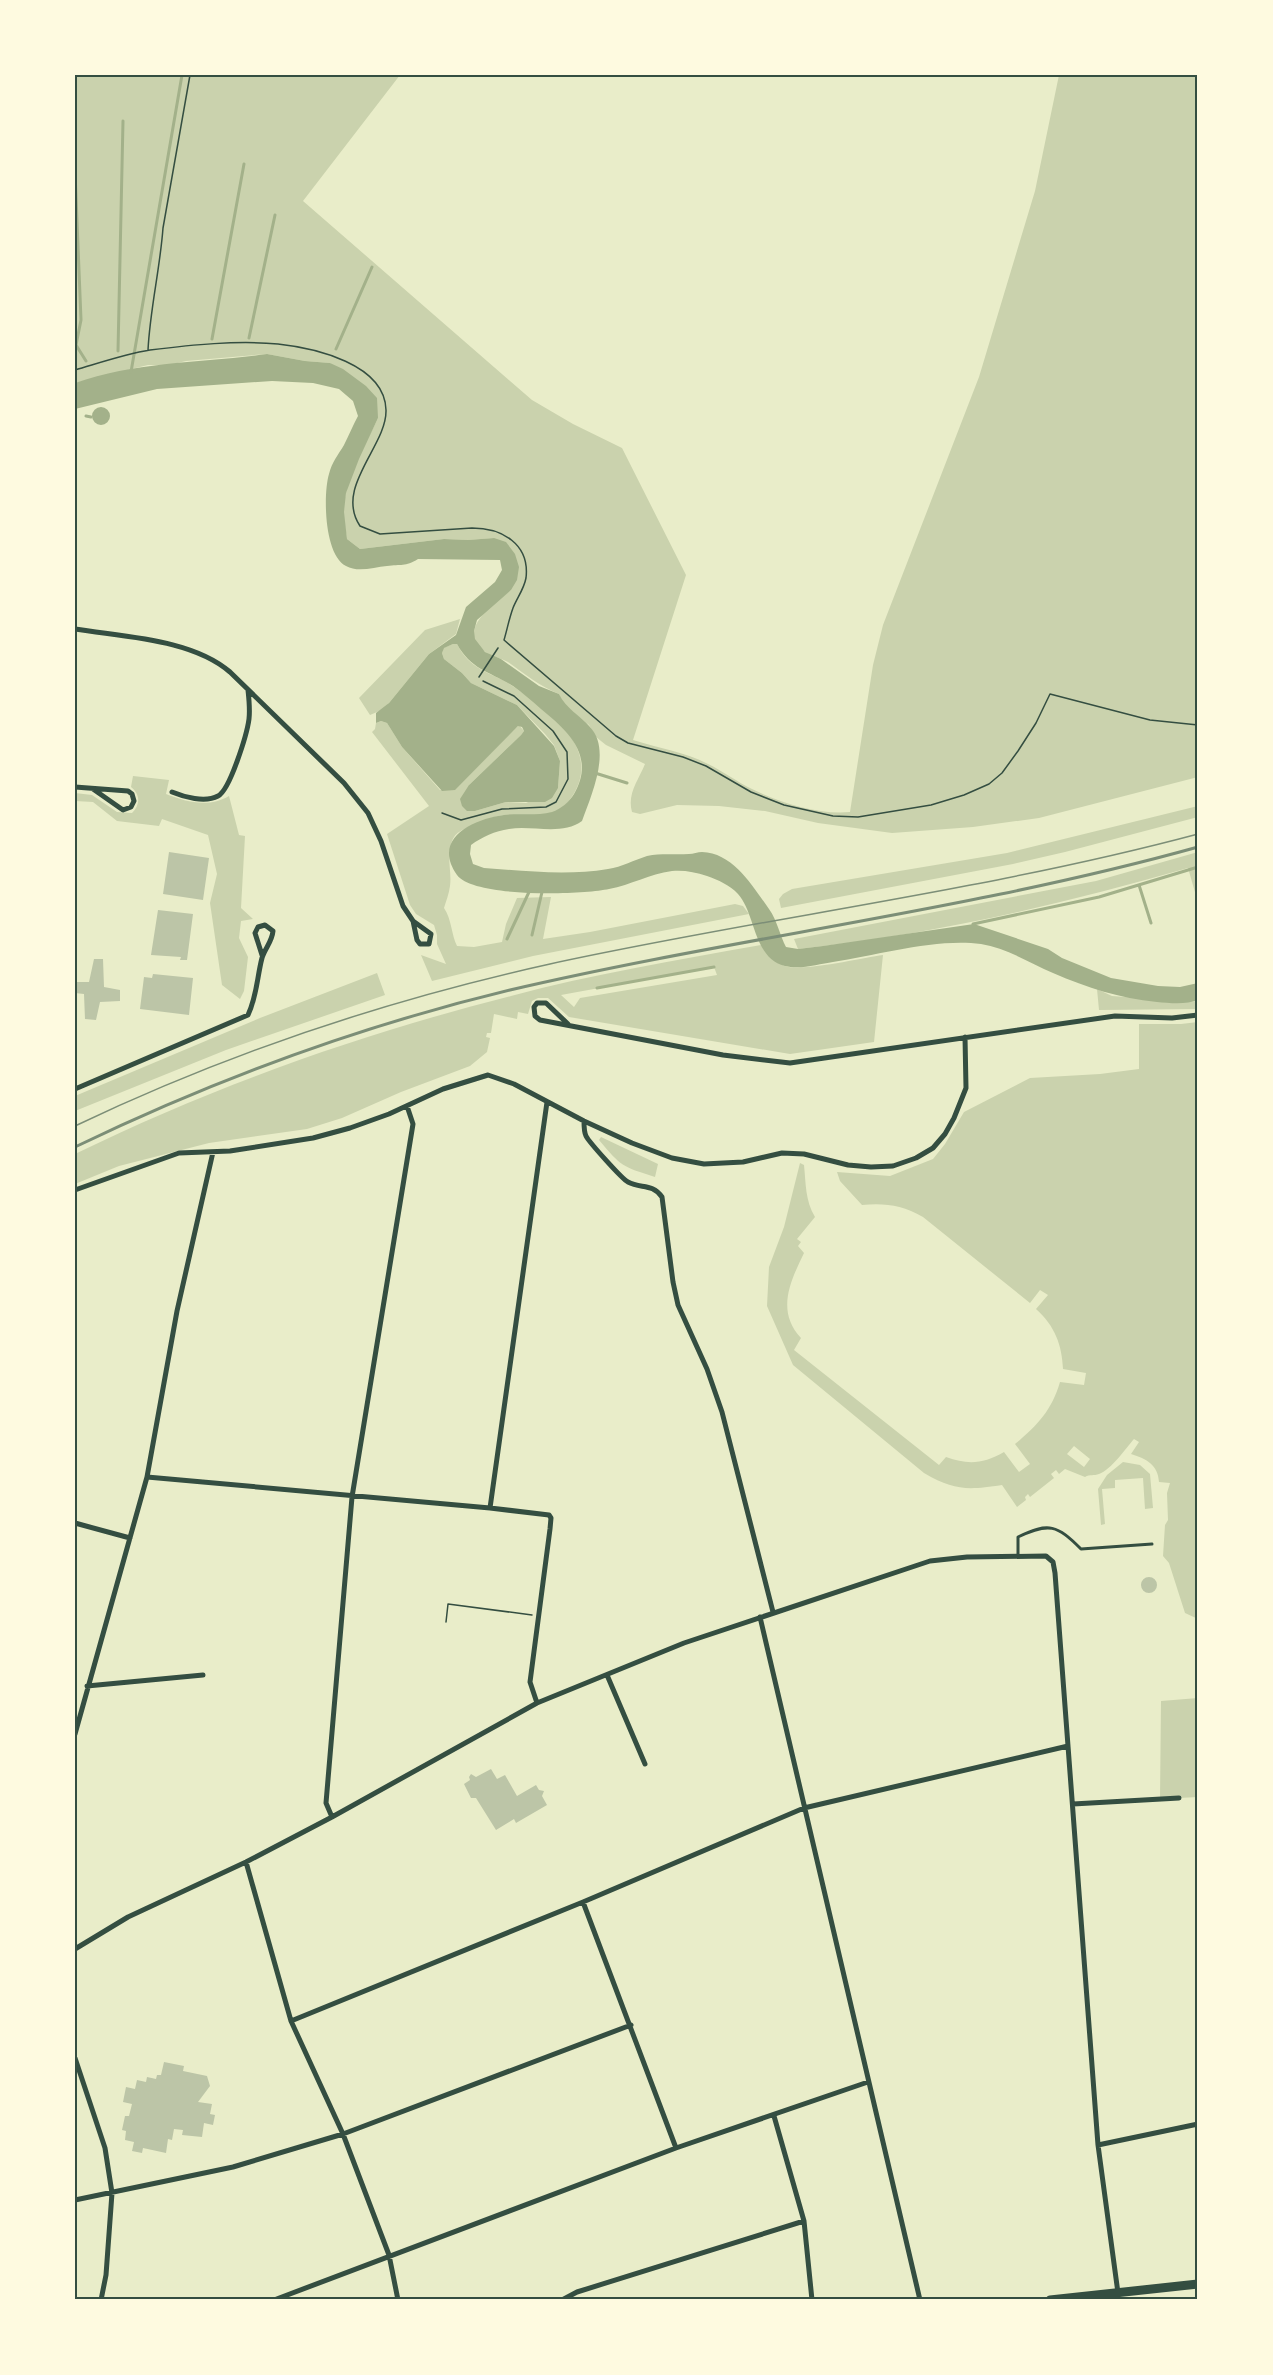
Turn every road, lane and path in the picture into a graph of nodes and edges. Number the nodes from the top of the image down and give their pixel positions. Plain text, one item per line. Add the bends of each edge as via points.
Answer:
1 (190, 75) edge
2 (148, 351) junction
3 (75, 370) edge
4 (75, 629) edge
5 (498, 648) dead end
6 (479, 677) dead end
7 (483, 681) dead end
8 (248, 690) junction
9 (1198, 725) edge
10 (75, 787) edge
11 (93, 789) junction
12 (172, 792) dead end
13 (442, 813) dead end
14 (413, 921) junction
15 (262, 955) junction
16 (1198, 1015) edge
17 (568, 1024) junction
18 (965, 1037) junction
19 (75, 1089) edge
20 (547, 1102) junction
21 (407, 1106) junction
22 (584, 1121) junction
23 (213, 1152) junction
24 (75, 1190) edge
25 (147, 1477) junction
26 (352, 1497) junction
27 (490, 1508) junction
28 (75, 1524) edge
29 (130, 1538) junction
30 (1152, 1544) dead end
31 (1018, 1555) junction
32 (772, 1612) junction
33 (539, 1616) junction
34 (760, 1617) junction
35 (446, 1622) dead end
36 (204, 1675) dead end
37 (607, 1675) junction
38 (87, 1686) junction
39 (537, 1703) junction
40 (75, 1734) edge
41 (1068, 1746) junction
42 (645, 1764) dead end
43 (1179, 1798) dead end
44 (1072, 1804) junction
45 (804, 1808) junction
46 (332, 1817) junction
47 (246, 1862) junction
48 (583, 1902) junction
49 (75, 1949) edge
50 (291, 2021) junction
51 (631, 2025) junction
52 (75, 2058) edge
53 (868, 2082) junction
54 (774, 2116) junction
55 (1198, 2124) edge
56 (343, 2134) junction
57 (1098, 2145) junction
58 (676, 2148) junction
59 (112, 2193) junction
60 (75, 2200) edge
61 (804, 2221) junction
62 (389, 2255) junction
63 (1198, 2284) edge
64 (1118, 2293) junction
65 (1104, 2297) edge
66 (101, 2300) edge
67 (274, 2300) edge
68 (398, 2300) edge
69 (562, 2300) edge
70 (812, 2300) edge
71 (920, 2300) edge
72 (1050, 2300) edge

1 - 2 path via 164,220
2 - 3 path
2 - 9 path via 278,344 334,357 367,373 383,392 386,416 356,490 354,509 360,525 380,534 485,528 508,536 520,547 526,577 504,640 596,721 628,743 706,766 751,792 784,805 825,815 858,817 931,805 964,795 1002,773 1036,723 1050,694 1150,720
4 - 8 street via 202,653 222,665
5 - 6 path
7 - 13 path via 520,700 553,731 567,752 568,779 556,802 546,807 502,809 461,820
8 - 12 street via 249,719 225,790 214,798
8 - 14 street via 344,783 368,813 403,906
10 - 11 street
11 - 11 street via 128,791 134,801 123,810
14 - 14 street via 417,940 429,944 431,934
15 - 15 street via 273,931 265,925 255,933
15 - 19 street via 248,1015
16 - 18 street via 1115,1016
17 - 17 street via 540,1020 533,1012 537,1003 546,1003
17 - 18 street via 723,1055 790,1064
18 - 22 street via 966,1088 954,1118 933,1148 893,1166 848,1165 782,1153 743,1162 704,1164 672,1158
20 - 21 street via 508,1081 488,1076 443,1089
20 - 22 street
20 - 27 street
21 - 23 street via 313,1138
21 - 26 street via 413,1124
22 - 32 street via 586,1135 621,1178 657,1190 662,1197 678,1305 722,1412
23 - 24 street via 179,1153
23 - 25 street via 177,1311
25 - 26 street
25 - 29 street
26 - 27 street
26 - 46 street via 326,1803
27 - 33 street via 547,1514 551,1518
28 - 29 street
29 - 38 street
30 - 31 lane via 1081,1549 1066,1534 1048,1526 1018,1537
31 - 32 street via 930,1561
31 - 41 street via 1038,1554 1051,1559 1055,1573
32 - 34 street
33 - 35 path via 448,1604
33 - 39 street via 530,1682
34 - 37 street
34 - 45 street
36 - 38 street
37 - 39 street
37 - 42 street
38 - 40 street
39 - 46 street
41 - 44 street
41 - 45 street
43 - 44 street
44 - 57 street
45 - 48 street
45 - 53 street
46 - 47 street
47 - 49 street via 128,1917
47 - 50 street
48 - 50 street
48 - 51 street
50 - 56 street
51 - 56 street
51 - 58 street
52 - 59 street via 105,2148
53 - 54 street
53 - 71 street
54 - 58 street
54 - 61 street
55 - 57 street
56 - 59 street via 233,2167
56 - 62 street
57 - 64 street
58 - 62 street
59 - 60 street
59 - 66 street
61 - 69 street
61 - 70 street
62 - 67 street
62 - 68 street
63 - 64 main road
64 - 65 main road
65 - 72 main road

